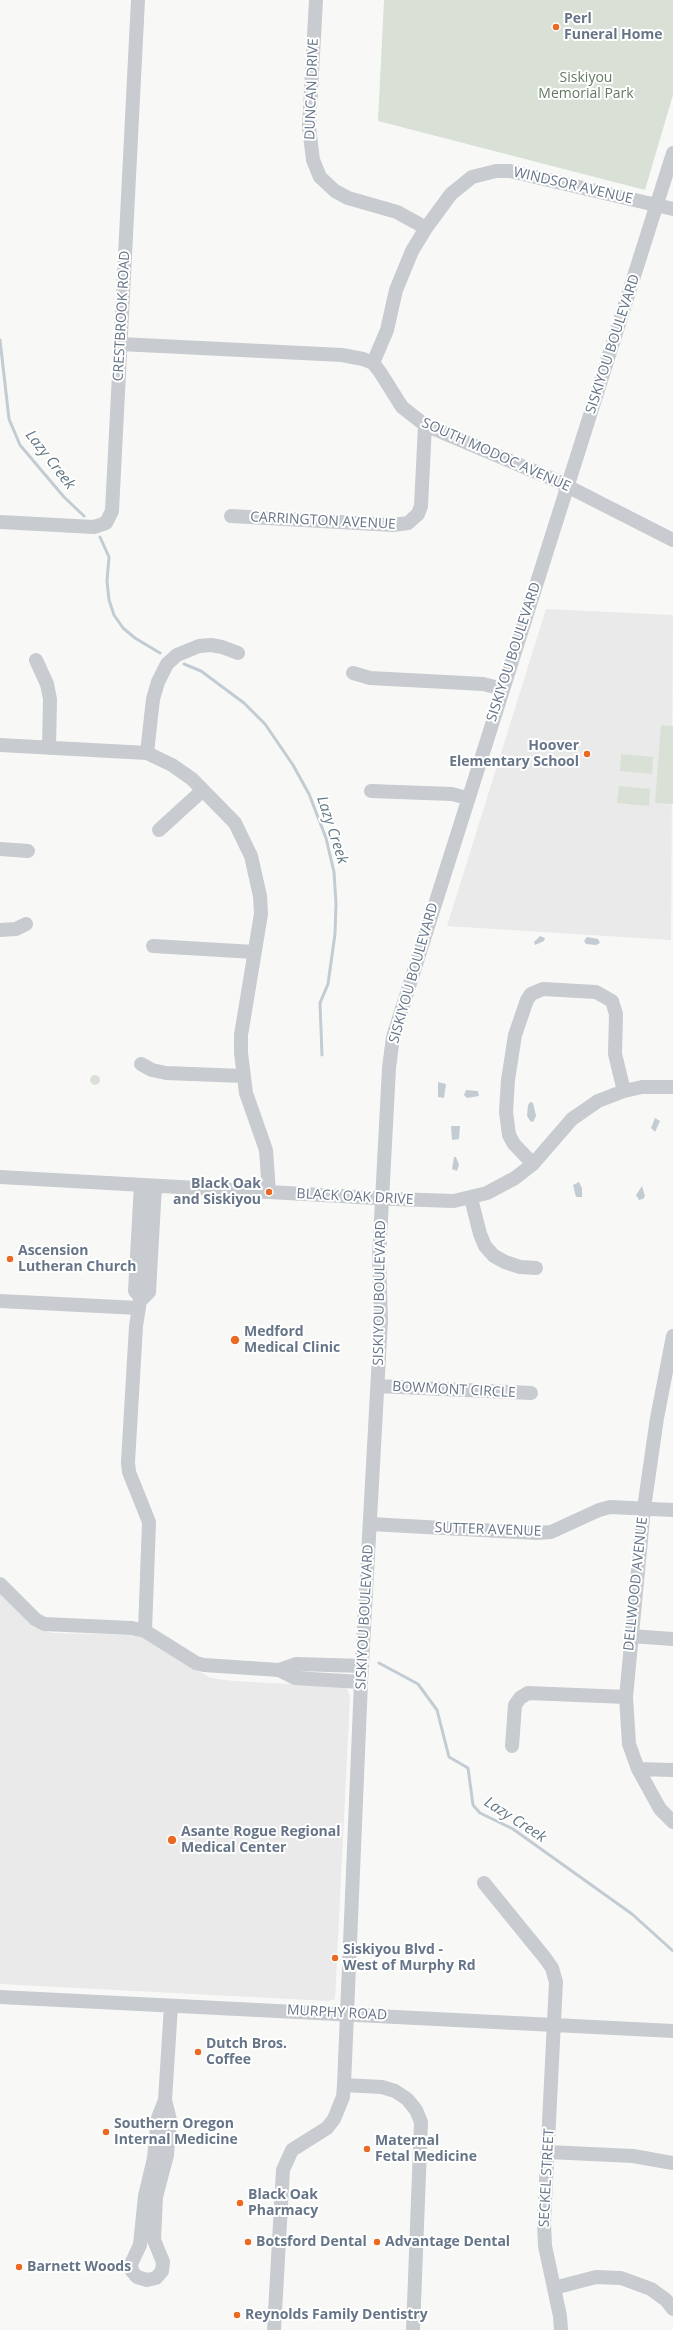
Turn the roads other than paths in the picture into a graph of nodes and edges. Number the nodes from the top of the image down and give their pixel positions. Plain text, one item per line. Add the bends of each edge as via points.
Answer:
1 (138, 0) edge
2 (316, 0) edge
3 (673, 154) edge
4 (656, 206) junction
5 (673, 209) edge
6 (426, 228) junction
7 (120, 344) junction
8 (373, 363) junction
9 (425, 425) junction
10 (567, 486) junction
11 (231, 516) dead end
12 (0, 522) edge
13 (673, 540) edge
14 (238, 653) dead end
15 (36, 660) dead end
16 (353, 673) dead end
17 (503, 689) junction
18 (0, 746) edge
19 (49, 748) junction
20 (147, 753) junction
21 (203, 790) junction
22 (371, 791) dead end
23 (468, 798) junction
24 (159, 830) dead end
25 (0, 849) edge
26 (28, 851) dead end
27 (26, 924) dead end
28 (0, 930) edge
29 (153, 946) dead end
30 (254, 952) junction
31 (141, 1064) dead end
32 (243, 1076) junction
33 (673, 1086) edge
34 (624, 1091) junction
35 (532, 1164) junction
36 (0, 1177) edge
37 (141, 1185) junction
38 (155, 1186) junction
39 (269, 1192) junction
40 (382, 1198) junction
41 (471, 1198) junction
42 (536, 1268) dead end
43 (0, 1301) edge
44 (140, 1303) junction
45 (673, 1336) edge
46 (670, 1364) edge
47 (378, 1386) junction
48 (531, 1393) dead end
49 (644, 1508) junction
50 (673, 1510) edge
51 (370, 1524) junction
52 (0, 1584) edge
53 (144, 1631) junction
54 (630, 1636) junction
55 (673, 1639) edge
56 (362, 1666) junction
57 (279, 1670) junction
58 (361, 1682) junction
59 (626, 1697) junction
60 (512, 1746) dead end
61 (638, 1769) junction
62 (673, 1770) edge
63 (673, 1822) edge
64 (484, 1883) dead end
65 (0, 1997) edge
66 (171, 2006) junction
67 (346, 2013) junction
68 (553, 2025) junction
69 (673, 2031) edge
70 (344, 2086) junction
71 (165, 2100) junction
72 (548, 2152) junction
73 (673, 2163) edge
74 (554, 2288) junction
75 (673, 2309) edge
76 (274, 2330) edge
77 (413, 2330) edge
78 (561, 2330) edge

1 - 7 street, CRESTBROOK ROAD
2 - 6 street, DUNCAN DRIVE via 309,127 313,160 320,177 335,191 348,198 397,212
3 - 4 street, SISKIYOU BOULEVARD
4 - 5 street, WINDSOR AVENUE
4 - 6 street, WINDSOR AVENUE via 510,171 496,170 472,177 461,184
4 - 10 street, SISKIYOU BOULEVARD
6 - 8 street, WINDSOR AVENUE via 402,270 383,343
7 - 8 street via 342,356
7 - 12 street, CRESTBROOK ROAD via 110,518 106,523 94,527
8 - 9 street, SOUTH MODOC AVENUE via 402,407
9 - 10 street, SOUTH MODOC AVENUE
9 - 11 street, CARRINGTON AVENUE via 421,506 418,514 408,523 393,525
10 - 13 street, SOUTH MODOC AVENUE
10 - 17 street, SISKIYOU BOULEVARD
14 - 20 street via 222,647 205,646 187,650 167,664 153,699
15 - 19 street via 47,684 50,699
16 - 17 street via 370,678 483,684
17 - 23 street, SISKIYOU BOULEVARD
18 - 19 street
19 - 20 street
20 - 21 street via 172,765
21 - 24 street
21 - 30 street via 235,822 251,856 258,884 260,908
22 - 23 street via 452,794
23 - 40 street, SISKIYOU BOULEVARD via 393,1036
25 - 26 street
27 - 28 street via 16,929
29 - 30 street
30 - 32 street via 241,1035
31 - 32 street via 166,1073
32 - 39 street via 266,1150
33 - 34 street, BLACK OAK DRIVE via 642,1087
34 - 35 street, BLACK OAK DRIVE via 598,1102 572,1119
34 - 35 street via 615,1054 616,1014 612,1001 596,992 543,989 531,994 515,1035 506,1112 509,1135
35 - 41 street, BLACK OAK DRIVE via 500,1187
36 - 37 street, BLACK OAK DRIVE
37 - 38 street, BLACK OAK DRIVE
37 - 44 street via 135,1291
38 - 39 street, BLACK OAK DRIVE
38 - 44 street via 149,1292
39 - 40 street, BLACK OAK DRIVE
40 - 41 street, BLACK OAK DRIVE via 438,1201
40 - 47 street, SISKIYOU BOULEVARD
41 - 42 street via 480,1234 485,1246 494,1256 520,1267
43 - 44 street
44 - 53 street via 136,1326 128,1462 129,1472 149,1522
45 - 46 street, DELLWOOD AVENUE
46 - 49 street, DELLWOOD AVENUE via 656,1423
47 - 48 street, BOWMONT CIRCLE
47 - 51 street, SISKIYOU BOULEVARD
49 - 50 street, SUTTER AVENUE
49 - 51 street, SUTTER AVENUE via 599,1510 551,1532 536,1533
49 - 54 street, DELLWOOD AVENUE
51 - 56 street, SISKIYOU BOULEVARD
52 - 53 street via 35,1619 44,1624 132,1628
53 - 57 street via 196,1663 224,1668
54 - 55 street
54 - 59 street, DELLWOOD AVENUE
56 - 57 street via 296,1664
56 - 58 street, SISKIYOU BOULEVARD
57 - 58 street via 295,1678
58 - 67 street, SISKIYOU BOULEVARD
59 - 60 street via 528,1693 515,1705
59 - 61 street, DELLWOOD AVENUE via 628,1733
61 - 62 street
61 - 63 street, DELLWOOD AVENUE via 660,1809
64 - 68 street, SECKEL STREET via 552,1968 556,1982
65 - 66 street, MURPHY ROAD
66 - 67 street, MURPHY ROAD
66 - 71 street
67 - 68 street, MURPHY ROAD
67 - 70 street, SISKIYOU BOULEVARD
68 - 69 street, MURPHY ROAD
68 - 72 street, SECKEL STREET
70 - 76 street, SISKIYOU BOULEVARD via 334,2119 326,2128 292,2150 283,2170
70 - 77 street via 395,2091 407,2099 421,2122
71 - 71 street via 158,2118 140,2245 131,2264 132,2271 137,2277 147,2280 156,2278 162,2271 162,2262 154,2240 156,2197 167,2155 169,2127
72 - 73 street via 634,2156
72 - 74 street, SECKEL STREET via 545,2246
74 - 75 street via 596,2277 621,2278 651,2289
74 - 78 street, SECKEL STREET

